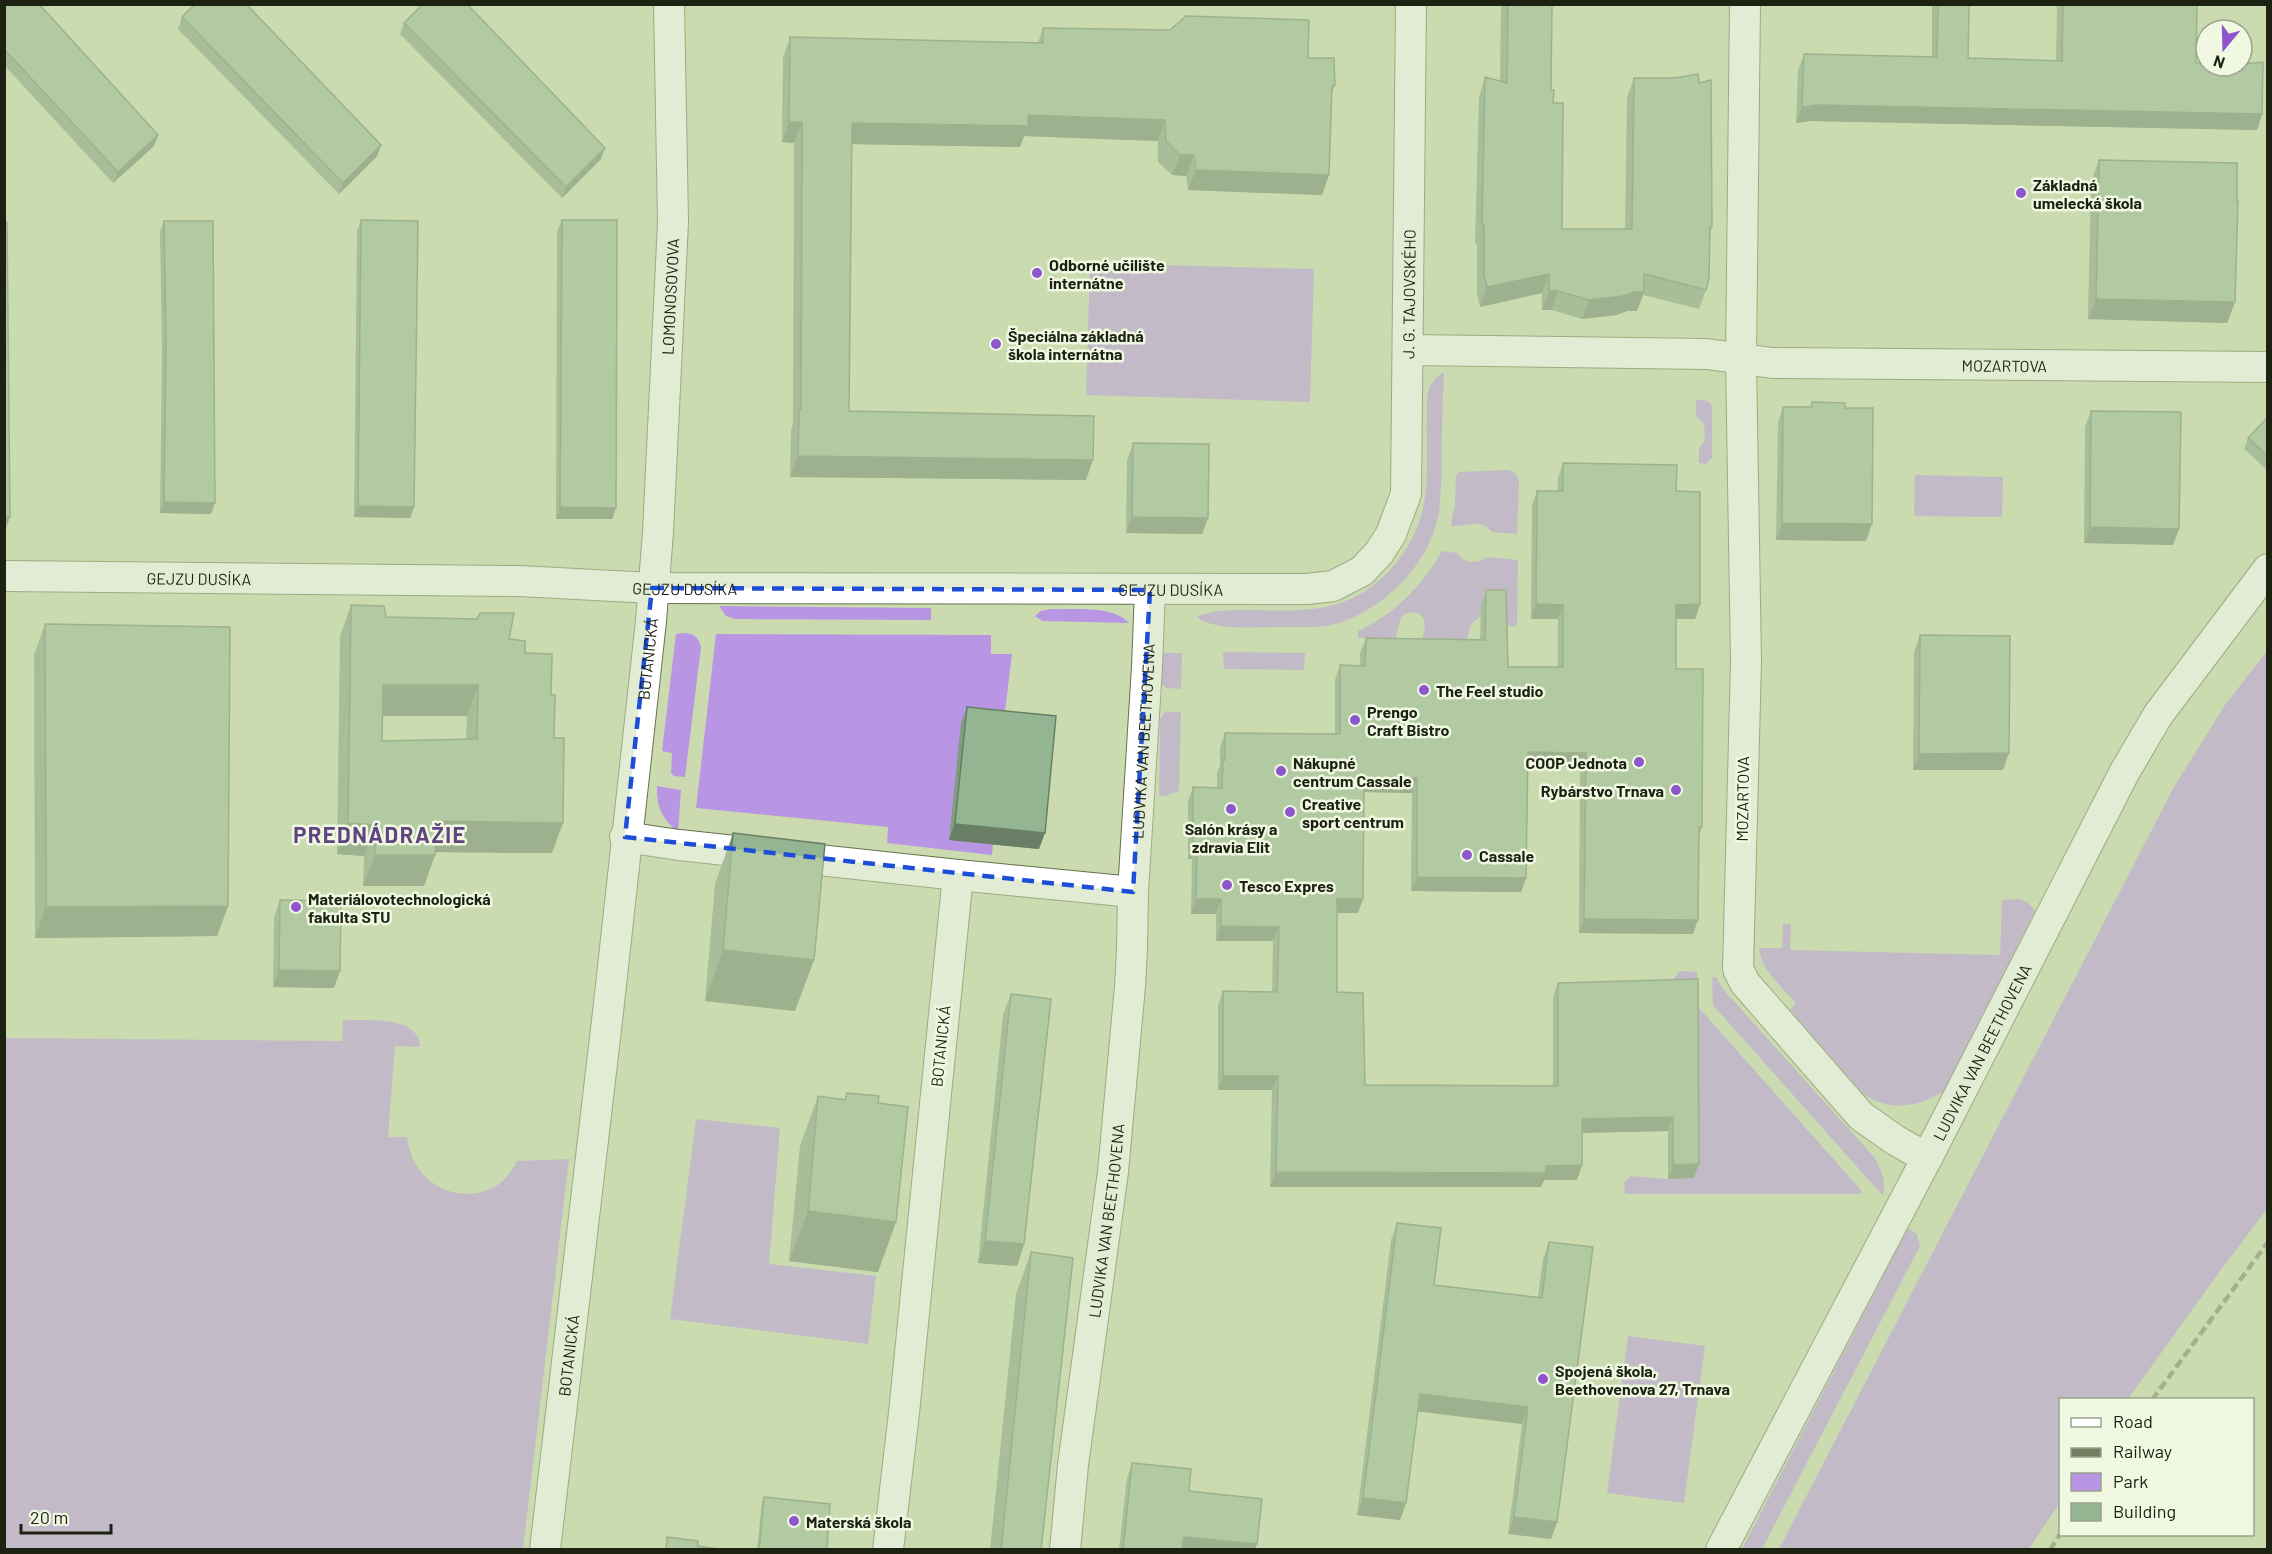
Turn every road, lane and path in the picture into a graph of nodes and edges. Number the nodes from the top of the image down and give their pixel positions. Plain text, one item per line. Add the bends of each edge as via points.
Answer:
1 (669, 4) edge
2 (1412, 4) edge
3 (1745, 4) edge
4 (1408, 350) junction
5 (1741, 359) junction
6 (2268, 367) edge
7 (2268, 569) edge
8 (1362, 571) joint
9 (4, 576) edge
10 (652, 588) junction
11 (1150, 590) junction
12 (626, 837) junction
13 (958, 875) junction
14 (1133, 892) junction
15 (1928, 1158) junction
16 (545, 1550) edge
17 (888, 1550) edge
18 (1065, 1550) edge
19 (1721, 1550) edge

1 - 10 street, LOMONOSOVOVA via 673,222
2 - 4 street, J. G. TAJOVSKÉHO
3 - 5 street, MOZARTOVA
4 - 5 street via 1707,354
4 - 8 street, J. G. TAJOVSKÉHO via 1406,494 1392,534
5 - 6 street, MOZARTOVA via 1772,363
5 - 15 street, MOZARTOVA via 1746,662 1738,969 1745,983 1861,1116
7 - 15 street, LUDVIKA VAN BEETHOVENA via 2158,715 2124,773
8 - 11 street, GEJZU DUSÍKA via 1334,586 1307,589
9 - 10 street, GEJZU DUSÍKA via 519,580
10 - 11 street, GEJZU DUSÍKA
10 - 12 street, BOTANICKÁ
11 - 14 street, LUDVIKA VAN BEETHOVENA
12 - 13 street
12 - 16 street, BOTANICKÁ
13 - 14 street
13 - 17 street, BOTANICKÁ
14 - 18 street, LUDVIKA VAN BEETHOVENA via 1132,950 1113,1172
15 - 19 street, LUDVIKA VAN BEETHOVENA

